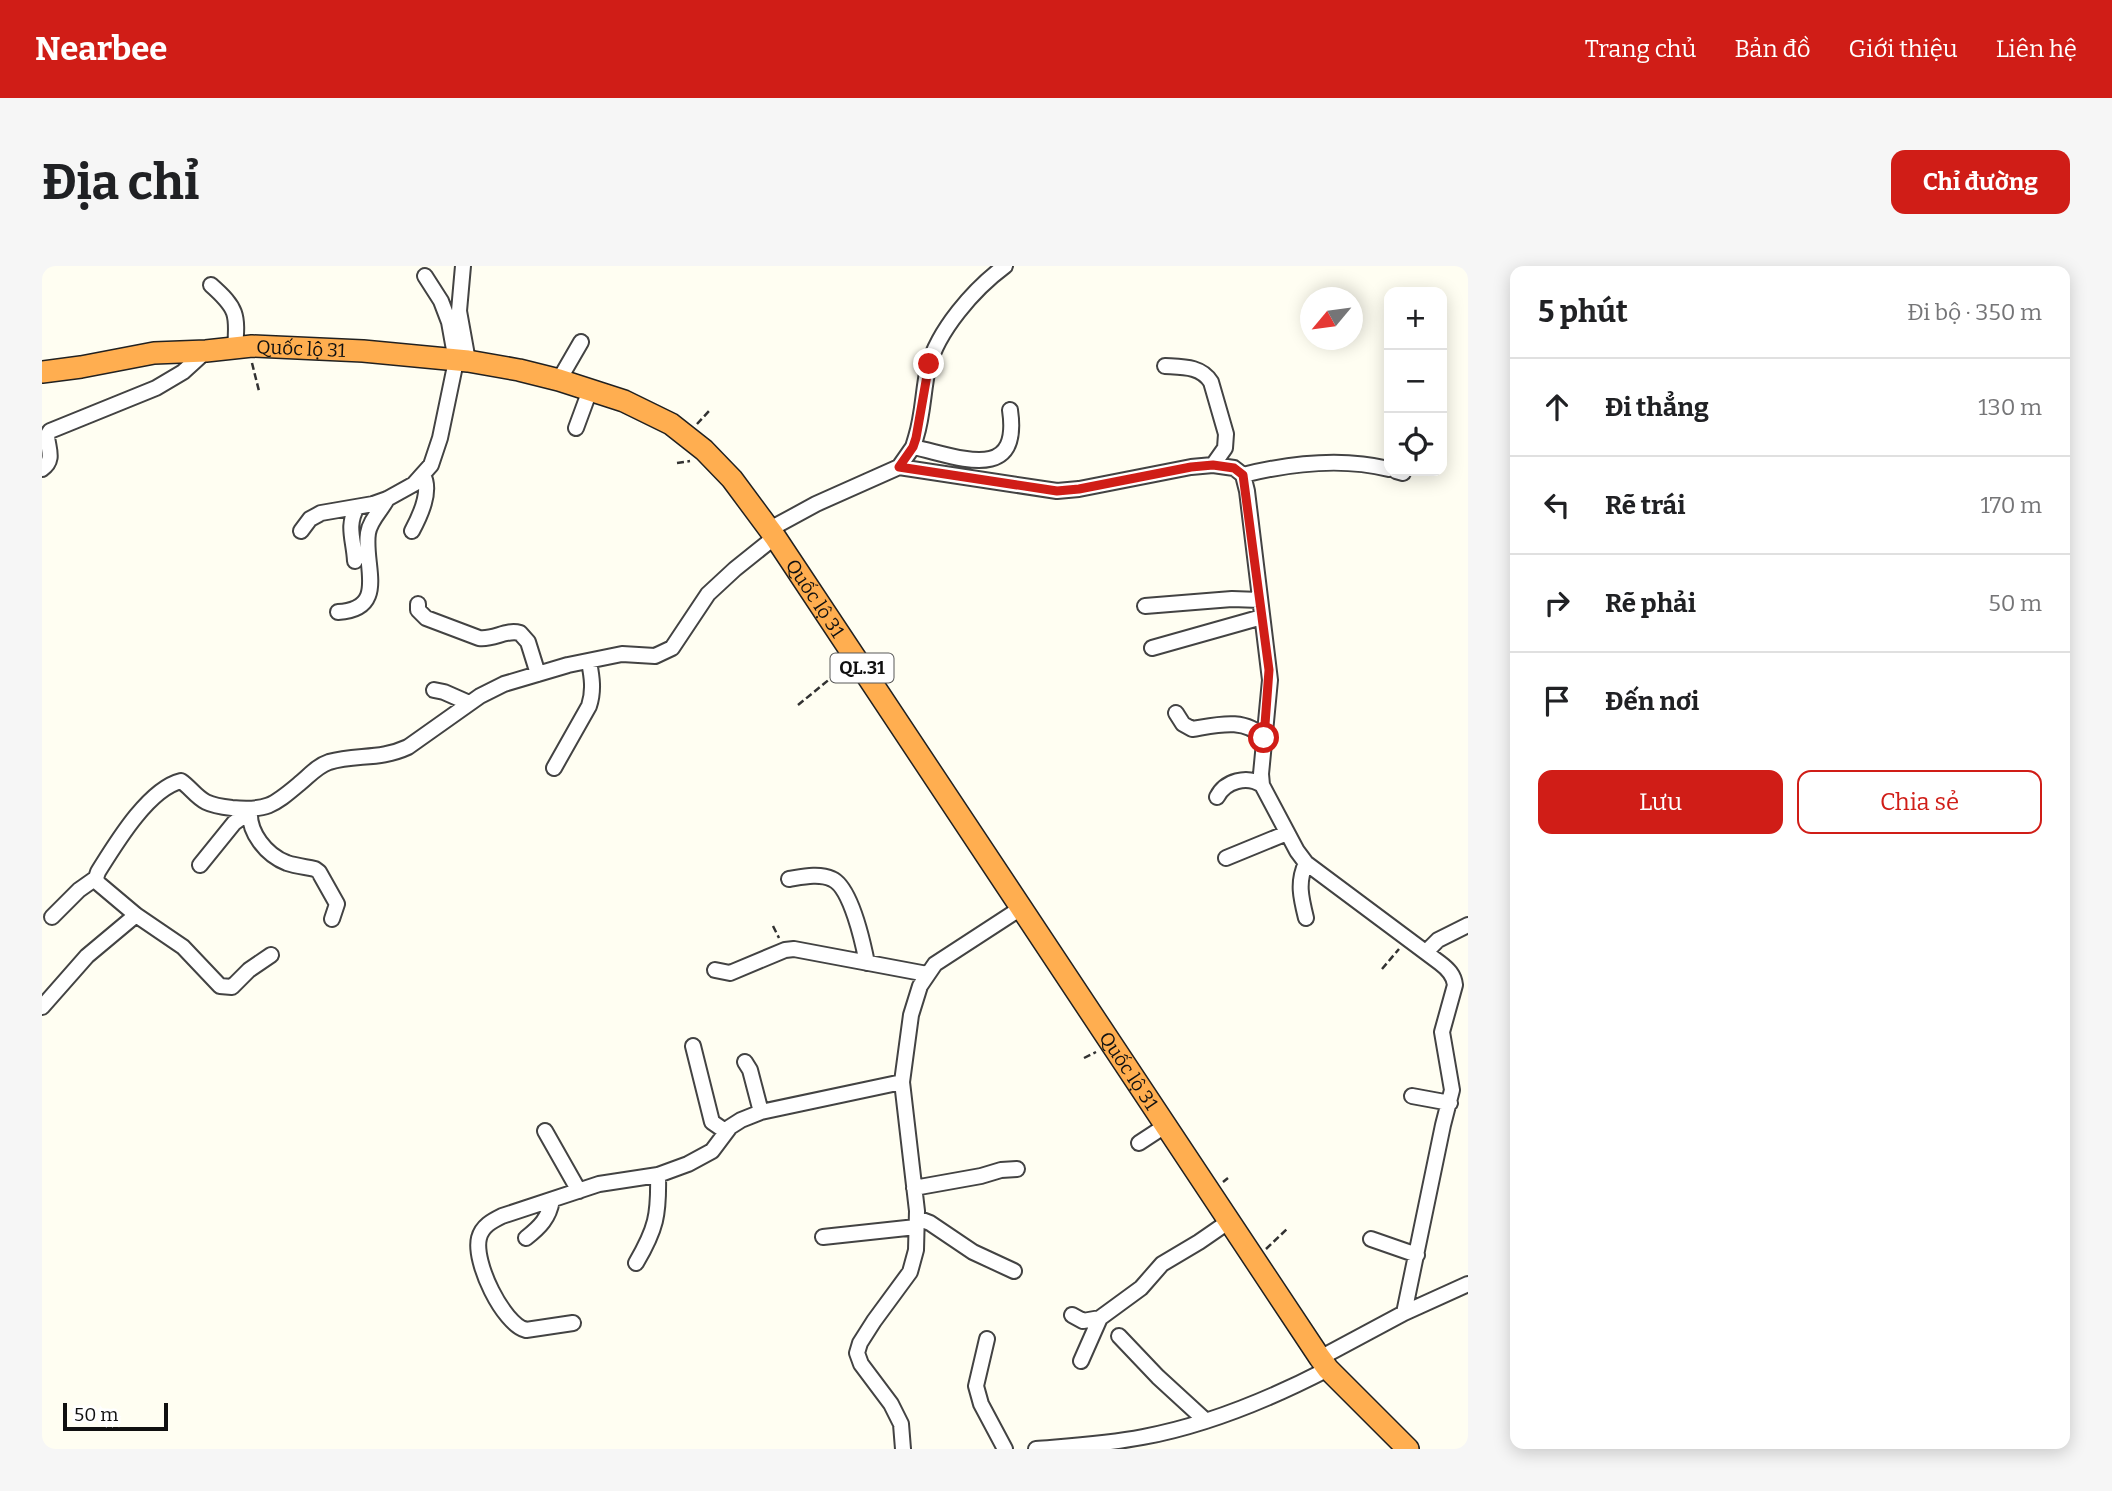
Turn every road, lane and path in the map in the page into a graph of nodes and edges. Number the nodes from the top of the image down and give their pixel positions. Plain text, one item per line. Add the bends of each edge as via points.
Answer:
1 (463, 266) edge
2 (1005, 266) edge
3 (425, 276) dead end
4 (211, 285) dead end
5 (581, 342) dead end
6 (244, 347) junction
7 (206, 351) junction
8 (462, 361) junction
9 (1165, 366) dead end
10 (42, 372) edge
11 (559, 380) junction
12 (590, 390) junction
13 (259, 391) dead end
14 (1010, 410) dead end
15 (576, 428) dead end
16 (913, 447) junction
17 (1213, 465) junction
18 (899, 467) junction
19 (1384, 468) edge
20 (42, 469) edge
21 (423, 475) junction
22 (1243, 475) junction
23 (387, 499) junction
24 (357, 506) junction
25 (301, 531) dead end
26 (412, 531) dead end
27 (772, 533) junction
28 (355, 561) dead end
29 (1260, 600) junction
30 (418, 604) dead end
31 (1145, 606) dead end
32 (338, 612) dead end
33 (1262, 617) junction
34 (1152, 648) dead end
35 (856, 658) junction
36 (589, 662) junction
37 (538, 674) junction
38 (434, 690) dead end
39 (469, 702) junction
40 (798, 705) dead end
41 (1176, 713) dead end
42 (1264, 738) junction
43 (554, 768) dead end
44 (1262, 786) junction
45 (1217, 797) dead end
46 (249, 811) junction
47 (1287, 833) junction
48 (1226, 858) dead end
49 (1306, 863) junction
50 (200, 866) dead end
51 (96, 878) junction
52 (789, 879) dead end
53 (1021, 908) junction
54 (136, 915) junction
55 (52, 917) dead end
56 (1306, 918) dead end
57 (332, 919) dead end
58 (1468, 925) edge
59 (1408, 938) junction
60 (1426, 952) junction
61 (271, 956) dead end
62 (867, 963) junction
63 (1382, 969) dead end
64 (715, 970) dead end
65 (927, 974) junction
66 (42, 1007) edge
67 (693, 1046) dead end
68 (746, 1062) dead end
69 (902, 1082) junction
70 (1412, 1096) dead end
71 (1450, 1103) junction
72 (761, 1112) junction
73 (1166, 1126) junction
74 (545, 1131) dead end
75 (725, 1131) junction
76 (1139, 1143) dead end
77 (1017, 1169) dead end
78 (658, 1175) junction
79 (914, 1188) junction
80 (579, 1191) junction
81 (552, 1200) junction
82 (917, 1222) junction
83 (1228, 1222) junction
84 (1287, 1229) dead end
85 (823, 1237) dead end
86 (526, 1238) dead end
87 (1371, 1239) dead end
88 (1417, 1255) junction
89 (1255, 1261) junction
90 (636, 1263) dead end
91 (1014, 1271) dead end
92 (1468, 1284) edge
93 (1404, 1313) junction
94 (1072, 1315) dead end
95 (1100, 1318) junction
96 (573, 1323) dead end
97 (1119, 1336) dead end
98 (987, 1339) dead end
99 (1081, 1361) dead end
100 (1324, 1363) junction
101 (1206, 1421) junction
102 (903, 1449) edge
103 (1005, 1449) edge
104 (1036, 1449) edge
105 (1408, 1449) edge

1 - 8 street via 459,311
2 - 16 street via 959,311 938,345 929,364
3 - 8 street via 441,301
4 - 6 street via 235,313
5 - 11 street
6 - 7 highway, Quốc lộ 31 / QL.31
6 - 8 highway, Quốc lộ 31 / QL.31 via 363,351
6 - 13 path
7 - 10 highway, Quốc lộ 31 / QL.31 via 154,352
7 - 20 street via 169,381 50,431 50,460
8 - 11 highway, Quốc lộ 31 / QL.31
8 - 21 street via 437,450
9 - 17 street via 1200,371 1211,382 1226,434 1225,448
11 - 12 highway, Quốc lộ 31 / QL.31
12 - 15 street
12 - 27 highway, Quốc lộ 31 / QL.31 via 671,424 732,479
14 - 16 street via 1008,449 998,458 973,460
16 - 18 street
17 - 18 street via 1057,491
17 - 22 street via 1234,468
18 - 27 street via 816,504
19 - 22 street via 1298,463
21 - 23 street
21 - 26 street via 426,494
22 - 29 street
23 - 24 street
23 - 32 street via 368,529 371,575 366,601 352,611
24 - 25 street via 321,513
24 - 28 street via 351,525
27 - 35 highway, Quốc lộ 31 / QL.31
27 - 36 street via 708,594 672,648 655,656 622,654
29 - 31 street
29 - 33 street
30 - 37 street via 426,618 479,638 520,633 528,642
33 - 34 street
33 - 42 street via 1270,680
35 - 40 path
35 - 53 highway, Quốc lộ 31 / QL.31
36 - 37 street
36 - 43 street via 592,698
37 - 39 street via 489,690
38 - 39 street
39 - 46 street via 408,747 393,754 327,762 277,802
41 - 42 street via 1192,729 1245,725
42 - 44 street
44 - 45 street via 1251,780 1236,782
44 - 47 street
46 - 50 street
46 - 51 street via 205,802 188,785 176,782 132,821
46 - 57 street via 253,830 268,851 319,872 337,904
47 - 48 street
47 - 49 street
49 - 56 street via 1300,881
49 - 59 street
51 - 54 street
51 - 55 street
52 - 62 street via 817,875 835,880 857,923
53 - 65 street via 947,955
53 - 73 highway, Quốc lộ 31 / QL.31
54 - 61 street via 183,947 225,988
54 - 66 street via 87,956
58 - 60 street via 1438,940
59 - 60 street
59 - 63 path
60 - 71 street via 1448,970 1455,985 1442,1032 1452,1084
62 - 64 street via 794,949 730,972
62 - 65 street
65 - 69 street via 911,1015
67 - 75 street via 712,1122
68 - 72 street
69 - 72 street
69 - 79 street
70 - 71 street
71 - 88 street
72 - 75 street
73 - 76 street
73 - 83 highway, Quốc lộ 31 / QL.31
74 - 80 street
75 - 78 street via 706,1155
77 - 79 street
78 - 80 street
78 - 90 street via 656,1221
79 - 82 street
80 - 81 street
81 - 86 street via 547,1217
81 - 96 street via 491,1222 478,1247 481,1268 519,1328
82 - 85 street
82 - 91 street via 930,1223 973,1252
82 - 102 street via 910,1272 857,1353 901,1424
83 - 89 highway, Quốc lộ 31 / QL.31
83 - 95 street via 1162,1264 1141,1288
84 - 89 path
87 - 88 street
88 - 93 street
89 - 100 highway, Quốc lộ 31 / QL.31
92 - 93 street
93 - 100 street
94 - 95 street via 1083,1321
95 - 99 street
97 - 101 street
98 - 103 street via 976,1386
100 - 101 street via 1276,1395
100 - 105 highway, Quốc lộ 31 / QL.31
101 - 104 street via 1097,1445

